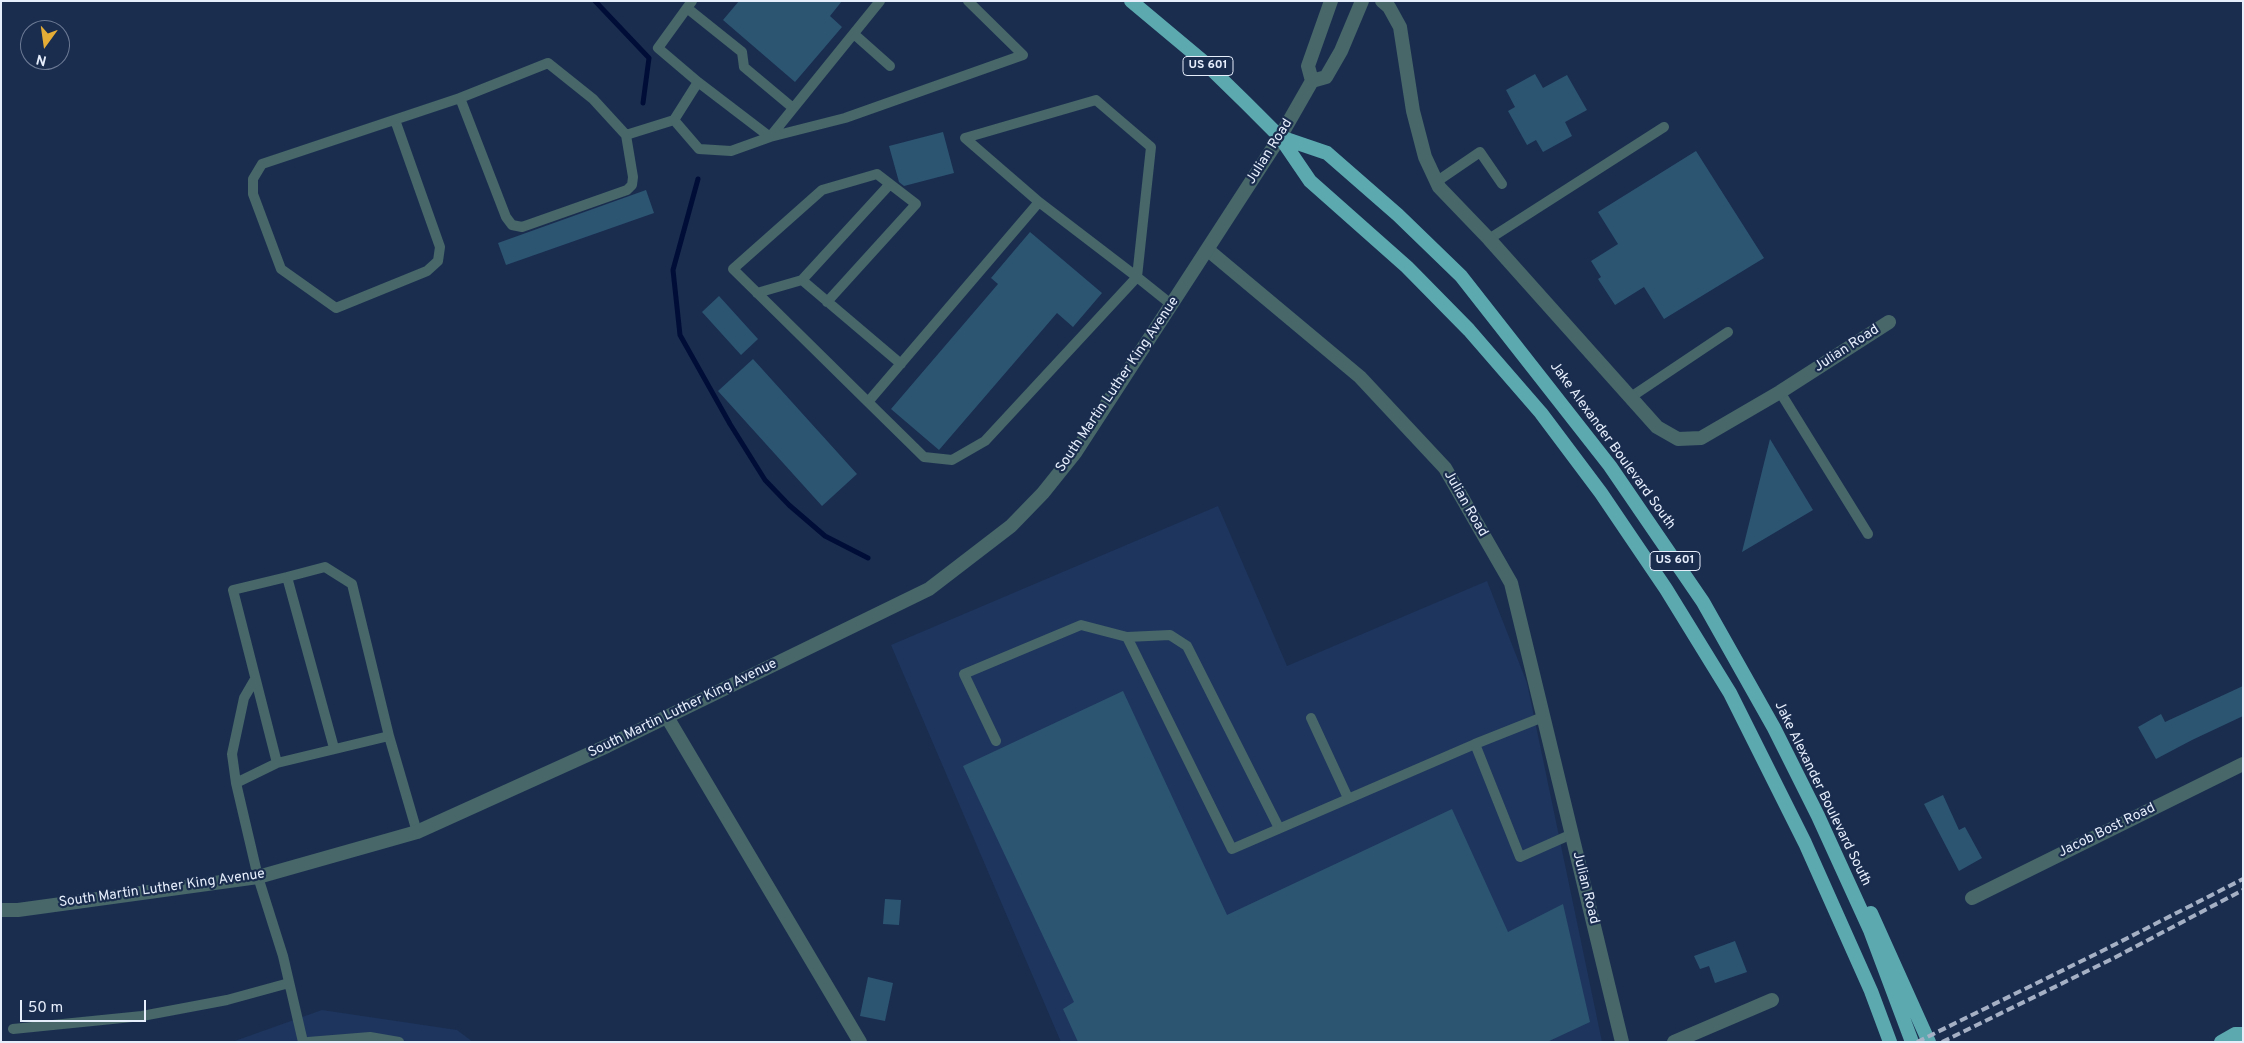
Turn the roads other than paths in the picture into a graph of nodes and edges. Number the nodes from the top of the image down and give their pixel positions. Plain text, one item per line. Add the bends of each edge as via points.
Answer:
1 (880, 1) edge
2 (968, 1) edge
3 (1131, 1) edge
4 (1331, 1) edge
5 (1362, 1) edge
6 (1382, 1) edge
7 (689, 5) edge
8 (854, 34) junction
9 (890, 66) dead end
10 (1312, 81) junction
11 (698, 82) junction
12 (460, 98) junction
13 (793, 108) junction
14 (395, 120) junction
15 (674, 120) junction
16 (1664, 127) dead end
17 (626, 135) junction
18 (770, 137) junction
19 (1280, 137) junction
20 (1436, 182) junction
21 (890, 184) junction
22 (1502, 184) dead end
23 (1039, 202) junction
24 (1489, 239) junction
25 (1208, 250) junction
26 (1137, 277) junction
27 (802, 280) junction
28 (757, 293) junction
29 (827, 302) junction
30 (1172, 305) junction
31 (1889, 322) dead end
32 (1728, 332) dead end
33 (901, 364) junction
34 (1780, 392) junction
35 (1630, 397) junction
36 (868, 402) junction
37 (1868, 534) dead end
38 (287, 577) junction
39 (1127, 638) junction
40 (255, 679) junction
41 (667, 717) junction
42 (1543, 717) junction
43 (1311, 718) dead end
44 (388, 736) junction
45 (996, 740) dead end
46 (1475, 744) junction
47 (334, 748) junction
48 (277, 763) junction
49 (2243, 764) edge
50 (236, 783) junction
51 (1348, 798) junction
52 (1818, 816) junction
53 (1279, 828) junction
54 (417, 832) junction
55 (1572, 834) junction
56 (258, 877) junction
57 (1972, 898) dead end
58 (1, 910) edge
59 (289, 983) junction
60 (1772, 1000) dead end
61 (13, 1029) dead end
62 (2243, 1034) edge
63 (320, 1041) edge
64 (303, 1042) edge
65 (308, 1042) edge
66 (399, 1042) edge
67 (860, 1042) edge
68 (1622, 1042) edge
69 (1674, 1042) edge
70 (1890, 1042) edge
71 (1912, 1042) edge
72 (1929, 1042) edge
73 (2221, 1042) edge

1 - 8 lane
2 - 18 lane via 1024,55 845,118
3 - 19 highway, Jake Alexander Boulevard South / US 601 via 1204,62
4 - 10 street via 1308,66
5 - 10 street, Julian Road via 1341,51 1326,76
6 - 20 street, Julian Road via 1400,27 1413,111 1425,157
7 - 11 lane via 658,48
7 - 13 lane via 742,52 744,67
8 - 9 lane
8 - 13 lane
10 - 19 street, Julian Road
11 - 15 lane
11 - 18 lane
12 - 14 lane
12 - 17 lane via 548,63 594,99
12 - 17 lane via 512,226 522,227 627,190 633,177
13 - 18 lane
14 - 14 lane via 262,164 253,179 253,194 281,269 336,308 427,271 438,261 440,247
15 - 17 lane
15 - 18 lane via 700,149 731,151
16 - 24 lane
19 - 25 street, Julian Road
19 - 52 highway, Jake Alexander Boulevard South / US 601 via 1327,153 1398,214 1462,276 1610,466 1703,602 1774,728
19 - 70 highway, Jake Alexander Boulevard South / US 601 via 1310,181 1407,267 1469,330 1541,413 1601,492 1730,693 1805,842
20 - 22 lane via 1480,152
20 - 24 street, Julian Road
21 - 27 lane
21 - 28 lane via 877,174 822,190 733,269
21 - 29 lane via 916,204
23 - 26 lane
23 - 26 lane via 965,138 1096,100 1151,147
23 - 33 lane
24 - 35 street, Julian Road
25 - 30 street, South Martin Luther King Avenue
25 - 42 street, Julian Road via 1360,377 1445,468 1511,583
26 - 30 lane
26 - 36 lane via 985,441 952,460 924,457
27 - 28 lane
27 - 29 lane
28 - 36 lane
29 - 33 lane
30 - 41 street, South Martin Luther King Avenue via 1075,453 1012,526 929,588
31 - 34 street, Julian Road
32 - 35 lane
33 - 36 lane
34 - 35 street, Julian Road via 1701,438 1678,439 1657,427
34 - 37 lane
38 - 40 lane via 233,590
38 - 44 lane via 325,567 352,584
38 - 47 lane
39 - 45 lane via 1080,625 964,674
39 - 53 lane via 1170,635 1187,646
39 - 53 lane via 1232,849
40 - 48 lane
40 - 50 lane via 244,698 232,754
41 - 54 street, South Martin Luther King Avenue
41 - 67 street
42 - 46 lane
42 - 55 street, Julian Road
43 - 51 lane
44 - 47 lane
44 - 54 lane
46 - 51 lane
46 - 55 lane via 1520,857
47 - 48 lane
48 - 50 lane
49 - 57 street, Jacob Bost Road
50 - 56 lane
51 - 53 lane
52 - 71 highway, Jake Alexander Boulevard South / US 601 via 1870,930
52 - 72 highway via 1879,927
54 - 56 street, South Martin Luther King Avenue
55 - 68 street, Julian Road
56 - 58 street, South Martin Luther King Avenue
56 - 59 lane
59 - 61 lane via 228,1000 142,1016
59 - 64 lane
60 - 69 street
62 - 73 highway via 2234,1034
63 - 65 lane
63 - 66 lane via 370,1036

